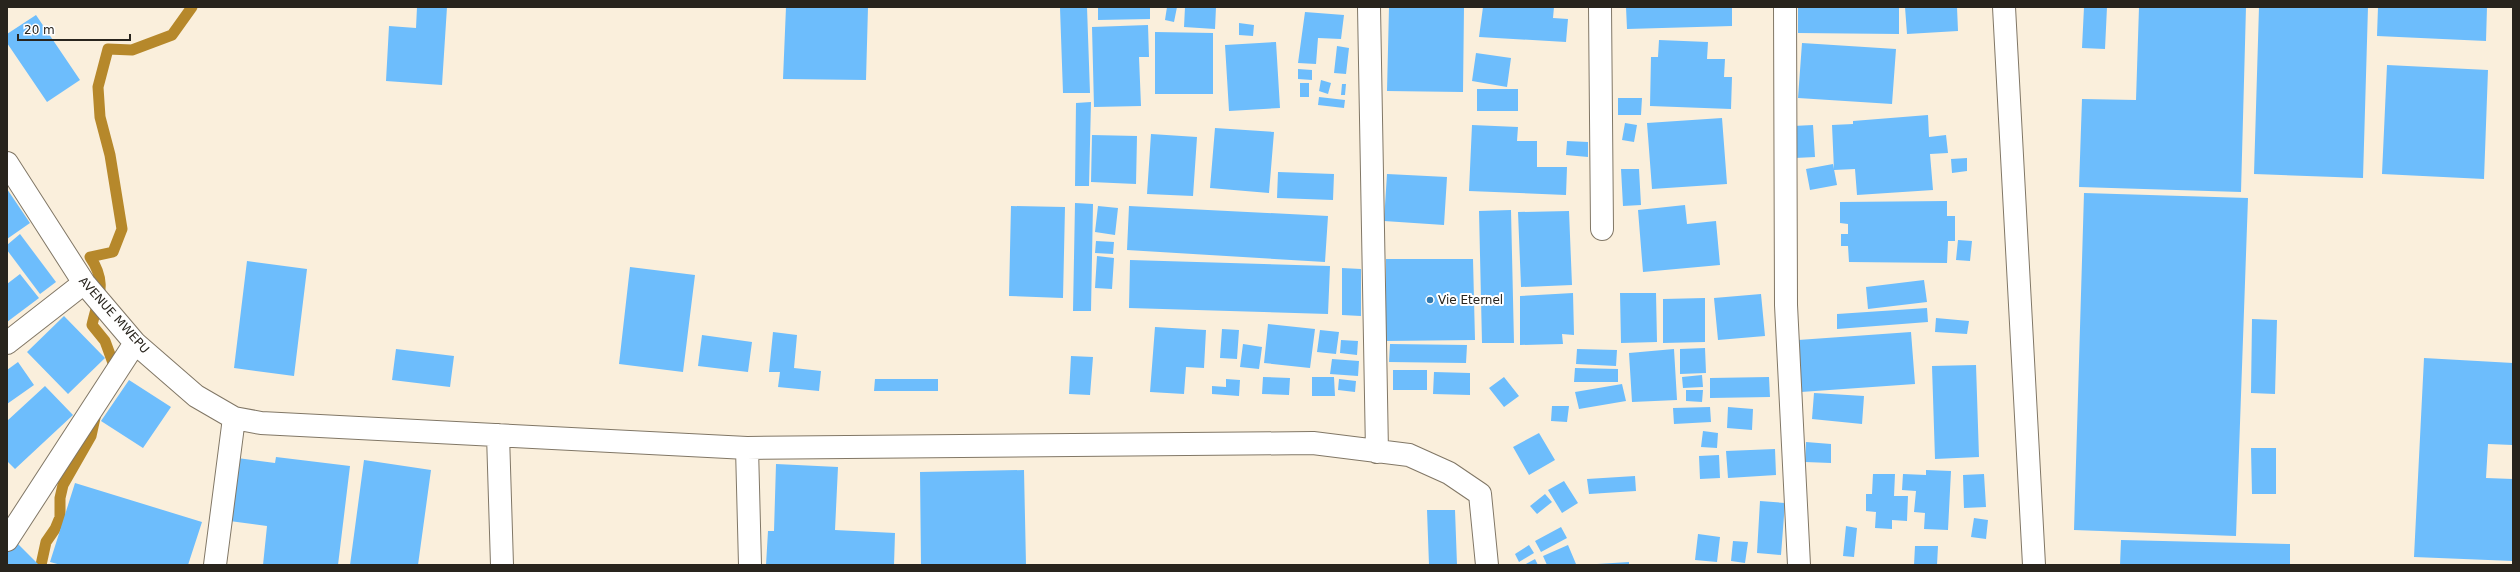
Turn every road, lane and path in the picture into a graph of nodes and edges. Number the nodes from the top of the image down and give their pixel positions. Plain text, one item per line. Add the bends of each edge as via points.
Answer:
1 (1369, 7) edge
2 (1600, 7) edge
3 (1785, 7) edge
4 (2004, 7) edge
5 (7, 163) edge
6 (1602, 229) dead end
7 (84, 283) junction
8 (135, 342) junction
9 (7, 343) edge
10 (234, 418) junction
11 (498, 435) junction
12 (747, 448) junction
13 (1377, 452) junction
14 (7, 540) edge
15 (216, 565) edge
16 (502, 565) edge
17 (750, 565) edge
18 (1487, 565) edge
19 (1799, 565) edge
20 (2034, 565) edge

1 - 13 street
2 - 6 street
3 - 19 street via 1786,305
4 - 20 street
5 - 7 street, AVENUE MWEPU
7 - 8 street, AVENUE MWEPU
7 - 9 street
8 - 10 street, AVENUE MWEPU via 196,396
8 - 14 street
10 - 11 street, AVENUE MWEPU via 261,424
10 - 15 street
11 - 12 street, AVENUE MWEPU
11 - 16 street
12 - 13 street, AVENUE MWEPU via 1313,444
12 - 17 street
13 - 18 street, AVENUE MWEPU via 1409,455 1449,473 1480,494

